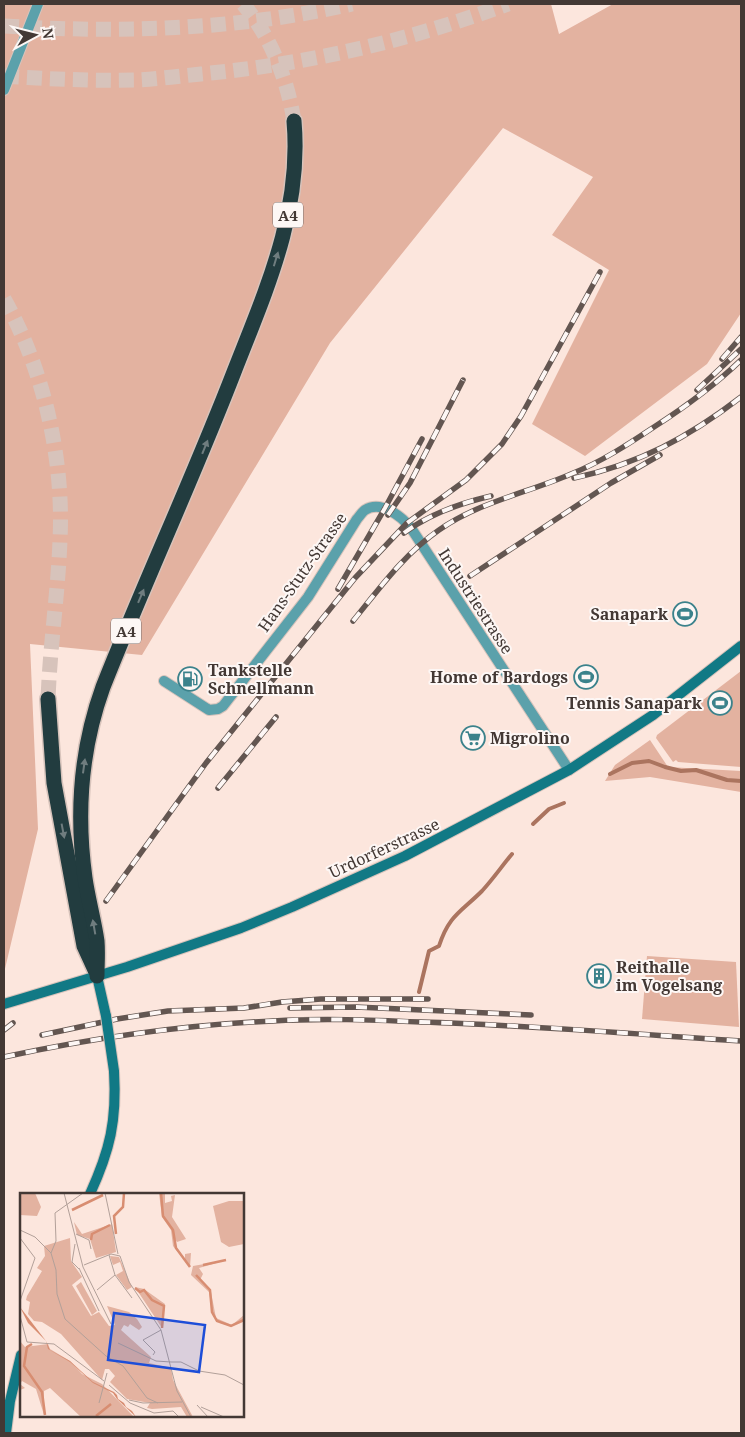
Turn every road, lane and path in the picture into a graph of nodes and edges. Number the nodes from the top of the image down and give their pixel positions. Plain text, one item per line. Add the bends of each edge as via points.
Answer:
1 (38, 4) edge
2 (4, 90) edge
3 (294, 121) tunnel mouth
4 (407, 523) joint
5 (741, 646) edge
6 (164, 681) dead end
7 (48, 699) tunnel mouth
8 (569, 770) junction
9 (98, 976) junction
10 (4, 1004) edge
11 (90, 1193) edge
12 (20, 1358) edge
13 (6, 1433) edge

1 - 2 street
9 -> 3 highway, A4 via 97,943 81,836 82,775 87,741 106,679 203,452 274,266 293,186
4 - 6 street, Hans-Stutz-Strasse via 385,508 365,510 308,596 223,706 209,710
4 - 8 street, Industriestrasse
5 - 8 main road, Urdorferstrasse via 654,715
7 -> 9 highway via 54,783 84,946
8 - 9 main road, Urdorferstrasse via 413,852 292,907 241,928
9 - 10 main road, Urdorferstrasse
9 - 11 main road, bridge via 116,1098 103,1164
12 - 13 main road

